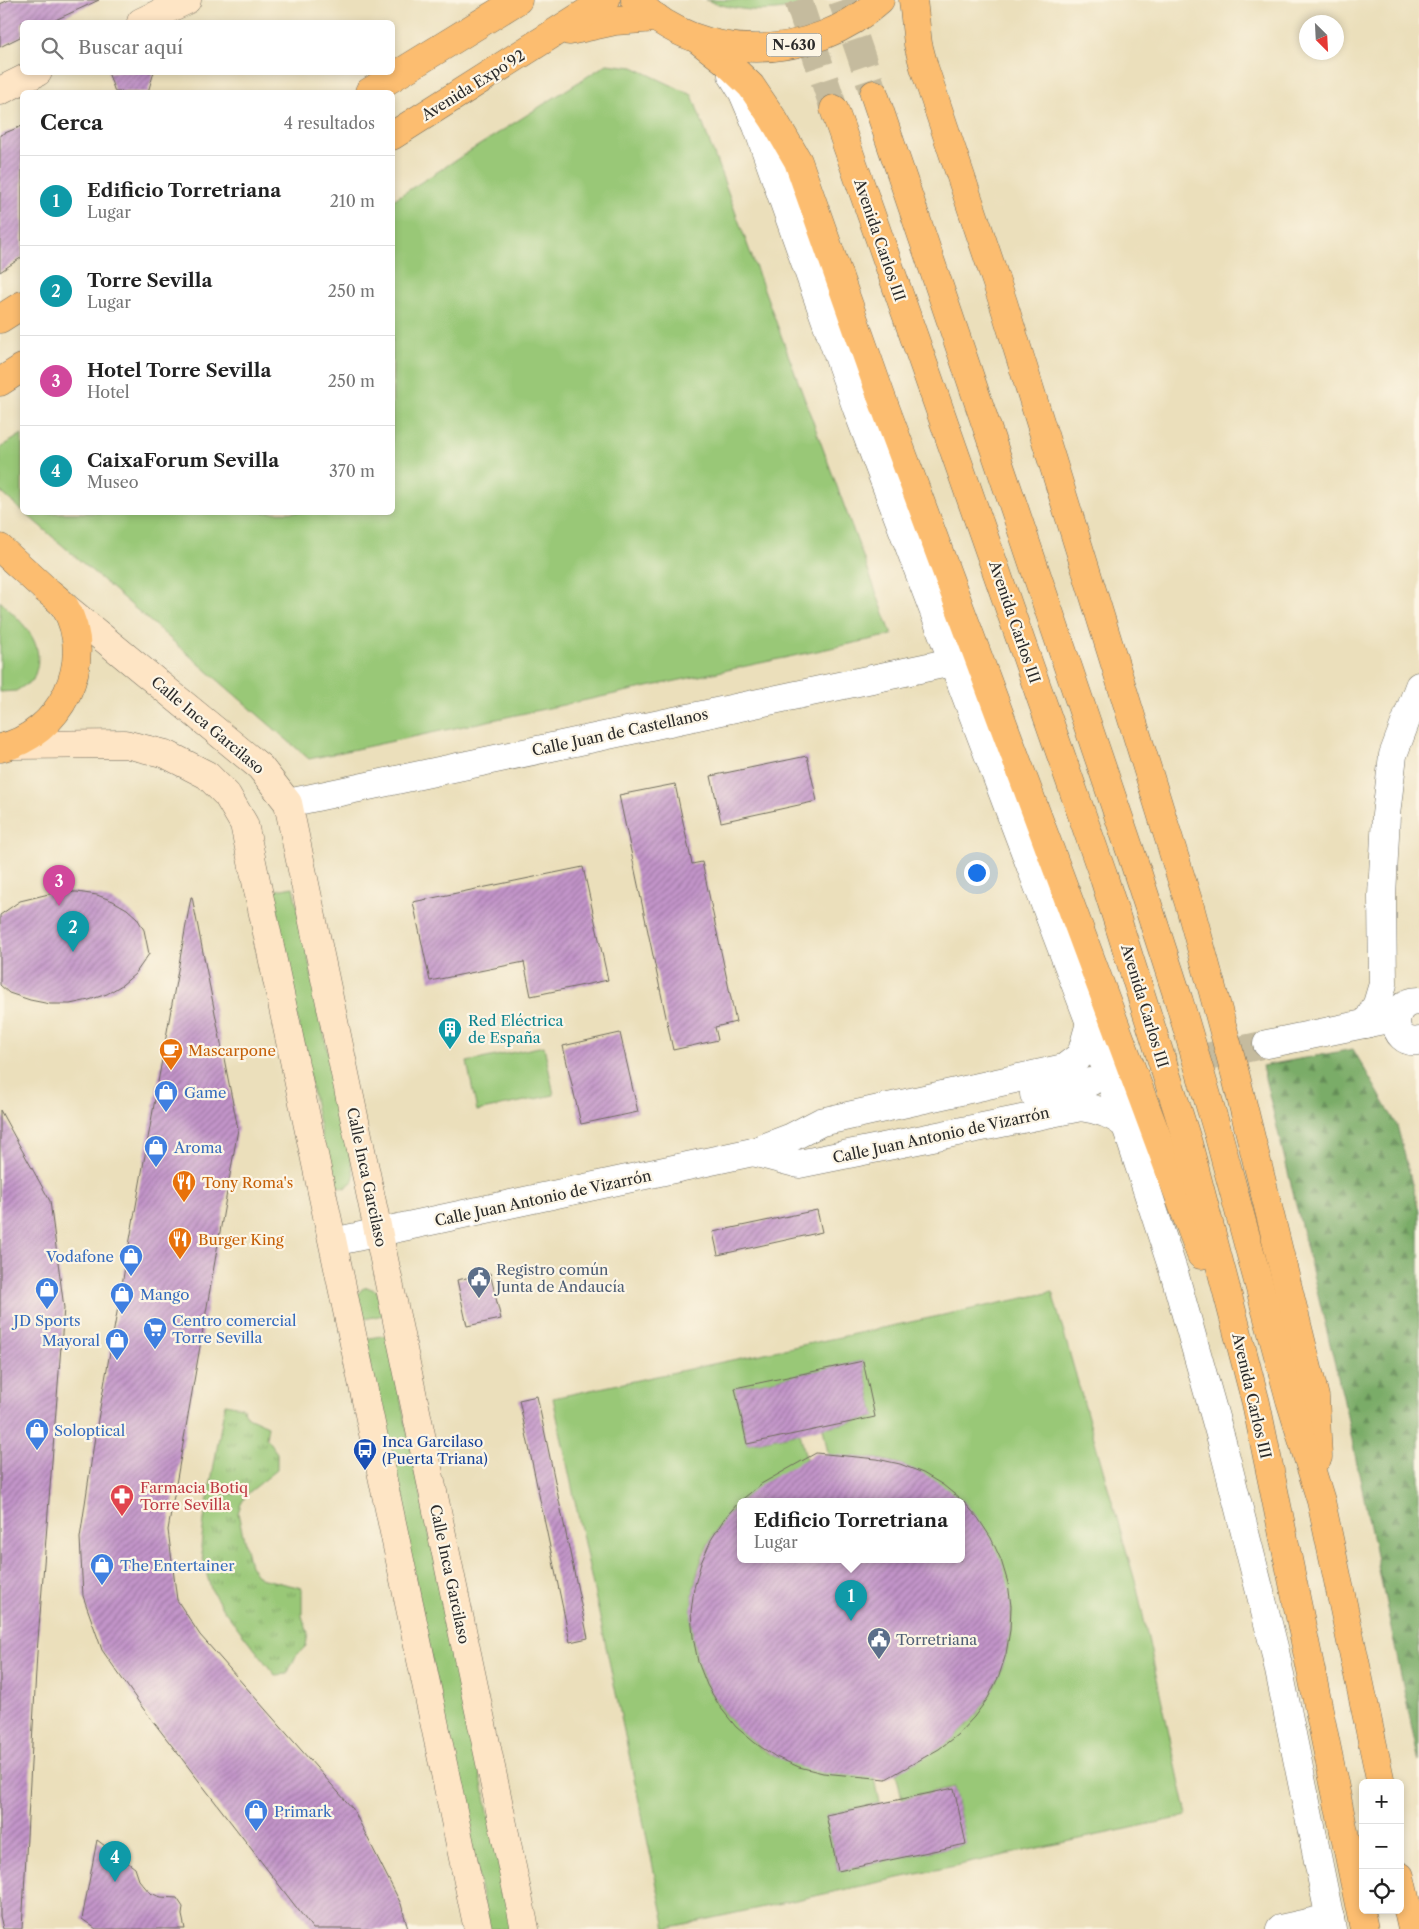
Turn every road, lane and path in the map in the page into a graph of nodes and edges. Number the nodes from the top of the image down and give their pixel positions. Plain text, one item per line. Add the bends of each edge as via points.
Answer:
1 (187, 0) edge
2 (518, 0) edge
3 (606, 0) edge
4 (635, 0) edge
5 (880, 0) edge
6 (913, 0) edge
7 (657, 18) junction
8 (145, 20) edge
9 (553, 34) junction
10 (697, 39) junction
11 (724, 60) junction
12 (32, 75) edge
13 (0, 90) edge
14 (372, 90) edge
15 (874, 94) tunnel mouth
16 (834, 109) tunnel mouth
17 (395, 134) edge
18 (20, 306) edge
19 (0, 319) edge
20 (20, 369) edge
21 (0, 382) edge
22 (0, 548) edge
23 (64, 606) junction
24 (952, 662) junction
25 (1419, 686) edge
26 (7, 747) edge
27 (288, 802) junction
28 (1383, 984) junction
29 (1405, 1009) edge
30 (1090, 1023) junction
31 (1366, 1024) junction
32 (1268, 1044) tunnel mouth
33 (1418, 1047) edge
34 (1090, 1082) tunnel mouth
35 (1126, 1125) junction
36 (792, 1150) junction
37 (378, 1233) junction
38 (333, 1242) junction
39 (1256, 1403) junction
40 (1321, 1501) junction
41 (1379, 1779) edge
42 (1404, 1894) edge
43 (1331, 1924) edge
44 (478, 1929) edge
45 (525, 1929) edge
46 (1280, 1929) edge
47 (1364, 1929) edge
48 (1412, 1929) edge

1 - 8 street
2 - 14 main road
3 - 9 main road, Avenida Expo´92
4 - 7 main road, N-630
5 - 10 main road, N-630 via 866,13 836,31 802,44 767,49 731,48
6 - 40 main road via 920,52 1012,331 1190,907 1268,1202 1315,1397
7 - 9 main road via 615,21
7 - 10 main road, N-630
9 - 17 main road, Avenida Expo´92
10 - 11 main road
11 - 24 street via 757,126 857,409
11 - 39 main road via 751,86 798,162 881,396
12 - 13 street
15 - 40 main road via 1179,1001
16 - 39 main road, Avenida Carlos III via 1103,875 1188,1143
18 - 19 main road
20 - 21 main road
22 - 23 main road, Calle Inca Garcilaso
23 - 26 main road via 77,636 78,660 71,685 62,704 43,726
23 - 27 street, Calle Inca Garcilaso via 260,767
24 - 27 street, Calle Juan de Castellanos
24 - 30 street
25 - 28 street via 1393,755 1382,896
26 - 38 street via 125,744 166,754 207,775 227,795 244,824
27 - 37 street, Calle Inca Garcilaso
28 - 29 street
28 - 31 street
29 - 31 street
29 - 33 street via 1399,1033
30 - 35 street
30 - 36 street, Calle Juan Antonio de Vizarrón via 1081,1054 1064,1068 821,1122
31 - 32 street
34 - 36 street via 854,1134 824,1130
35 - 36 street, Calle Juan Antonio de Vizarrón via 1100,1110 1080,1107 800,1164
35 - 43 street via 1175,1276 1224,1451 1275,1651
36 - 37 street, Calle Juan Antonio de Vizarrón via 753,1152
37 - 38 street, Calle Juan Antonio de Vizarrón
37 - 45 street, Calle Inca Garcilaso
38 - 44 street
39 - 47 main road, Avenida Carlos III
40 - 41 main road
42 - 48 main road
43 - 46 street

